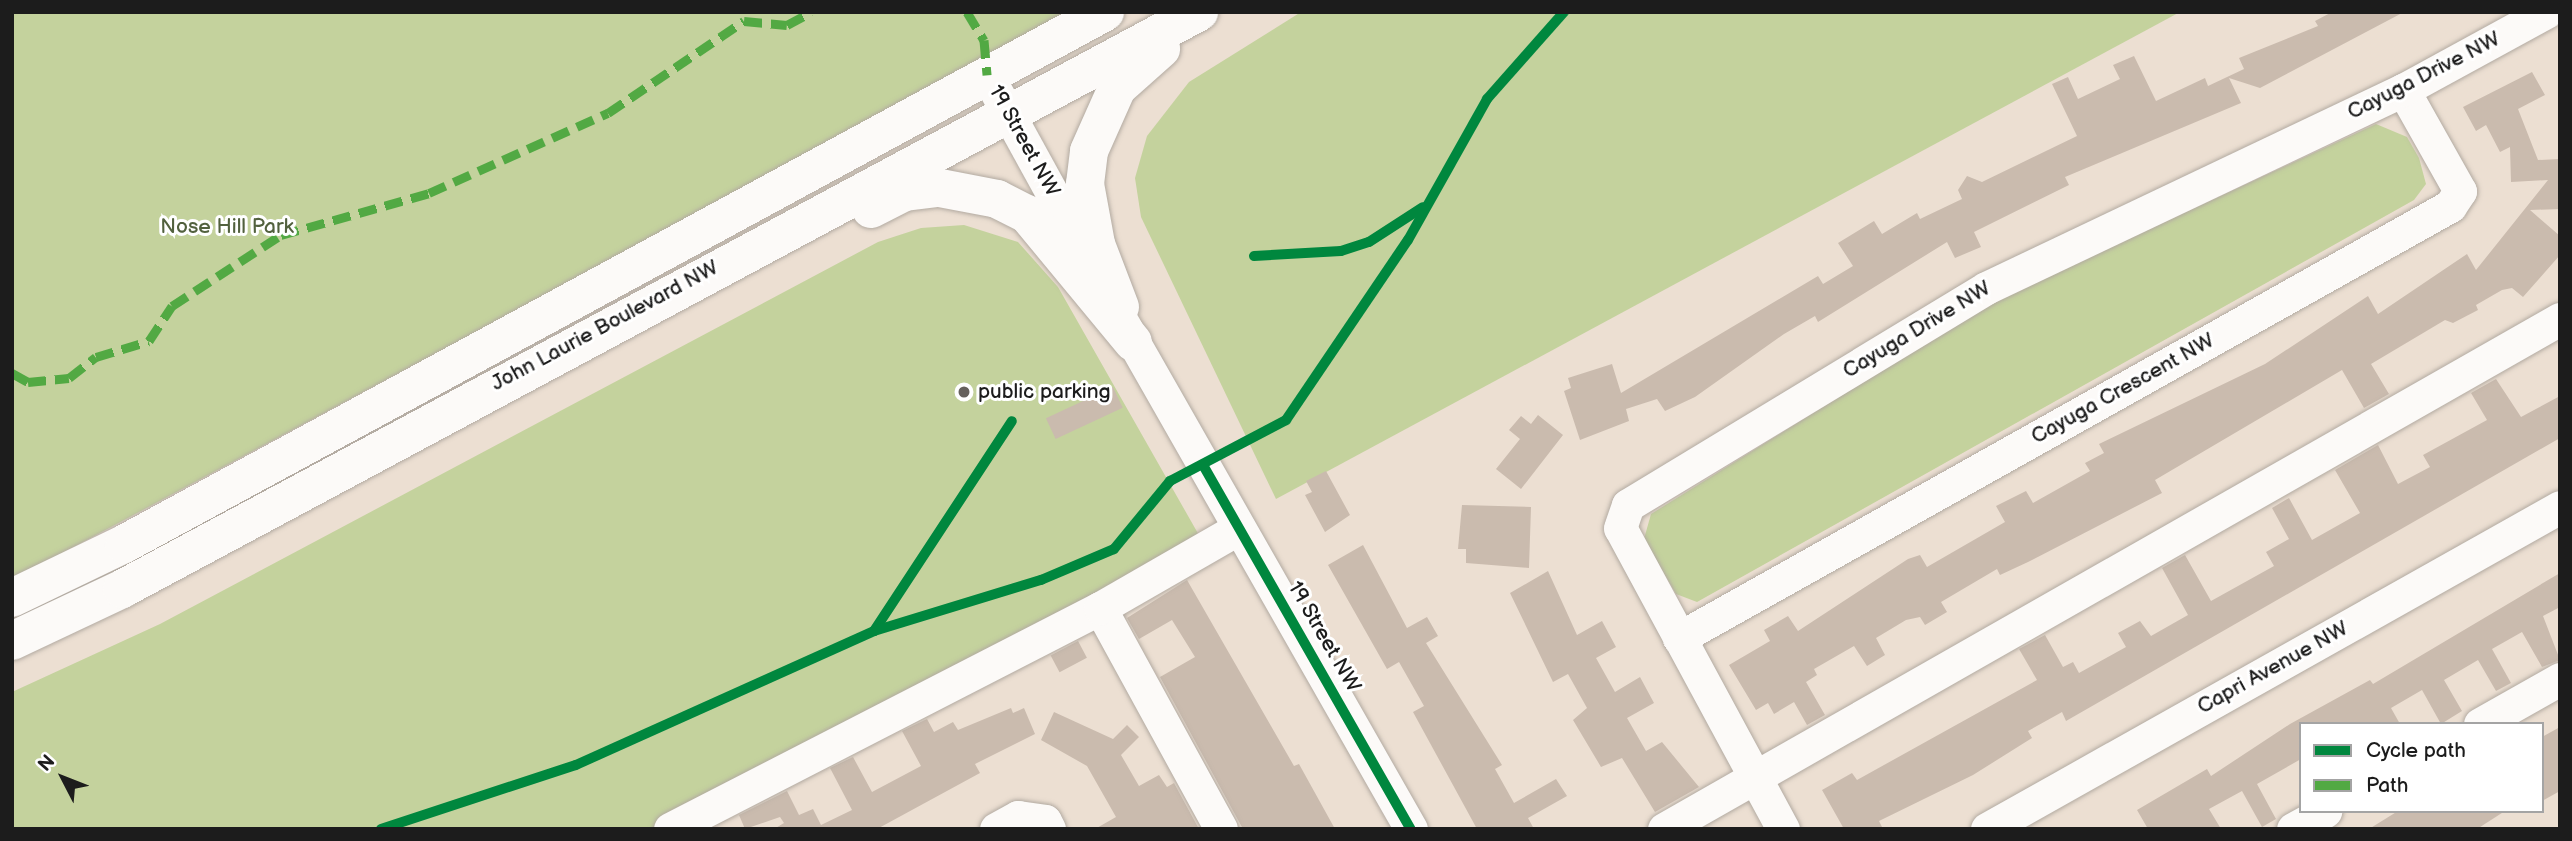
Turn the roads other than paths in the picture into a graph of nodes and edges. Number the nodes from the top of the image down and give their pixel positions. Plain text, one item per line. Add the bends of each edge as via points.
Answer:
1 (1105, 12) edge
2 (1199, 12) edge
3 (1215, 12) edge
4 (2546, 12) edge
5 (987, 75) junction
6 (2403, 90) junction
7 (1007, 113) junction
8 (2560, 319) edge
9 (1132, 342) junction
10 (530, 366) junction
11 (2560, 507) edge
12 (1239, 528) junction
13 (12, 598) edge
14 (1100, 608) junction
15 (1679, 638) junction
16 (12, 641) edge
17 (2560, 679) edge
18 (2484, 722) edge
19 (1755, 777) junction
20 (2321, 813) edge
21 (670, 829) edge
22 (996, 829) edge
23 (1049, 829) edge
24 (1221, 829) edge
25 (1412, 829) edge
26 (1664, 829) edge
27 (1783, 829) edge
28 (1987, 829) edge
29 (2293, 829) edge

1 - 5 main road, John Laurie Boulevard NW
2 - 7 main road, John Laurie Boulevard NW
3 - 9 main road via 1139,65 1117,88 1088,151 1085,184 1096,244
4 - 6 street, Cayuga Drive NW
5 - 7 street, 19 Street NW
5 - 13 main road, John Laurie Boulevard NW via 124,544
6 - 15 street, Cayuga Crescent NW via 2460,191 2450,206
6 - 15 street, Cayuga Drive NW via 1986,288 1628,505 1620,528
7 - 9 street, 19 Street NW
7 - 10 main road, John Laurie Boulevard NW
8 - 19 street
9 - 10 main road via 1027,214 997,200 940,188 905,192 626,328
9 - 12 street, 19 Street NW
10 - 16 main road, John Laurie Boulevard NW via 122,589
11 - 28 street, Capri Avenue NW
12 - 14 street
12 - 25 street, 19 Street NW
14 - 21 street
14 - 24 street
15 - 19 street, Cayuga Drive NW
17 - 18 street
19 - 26 street
19 - 27 street, Cayuga Drive NW
20 - 29 street
22 - 23 street via 1018,817 1045,821

